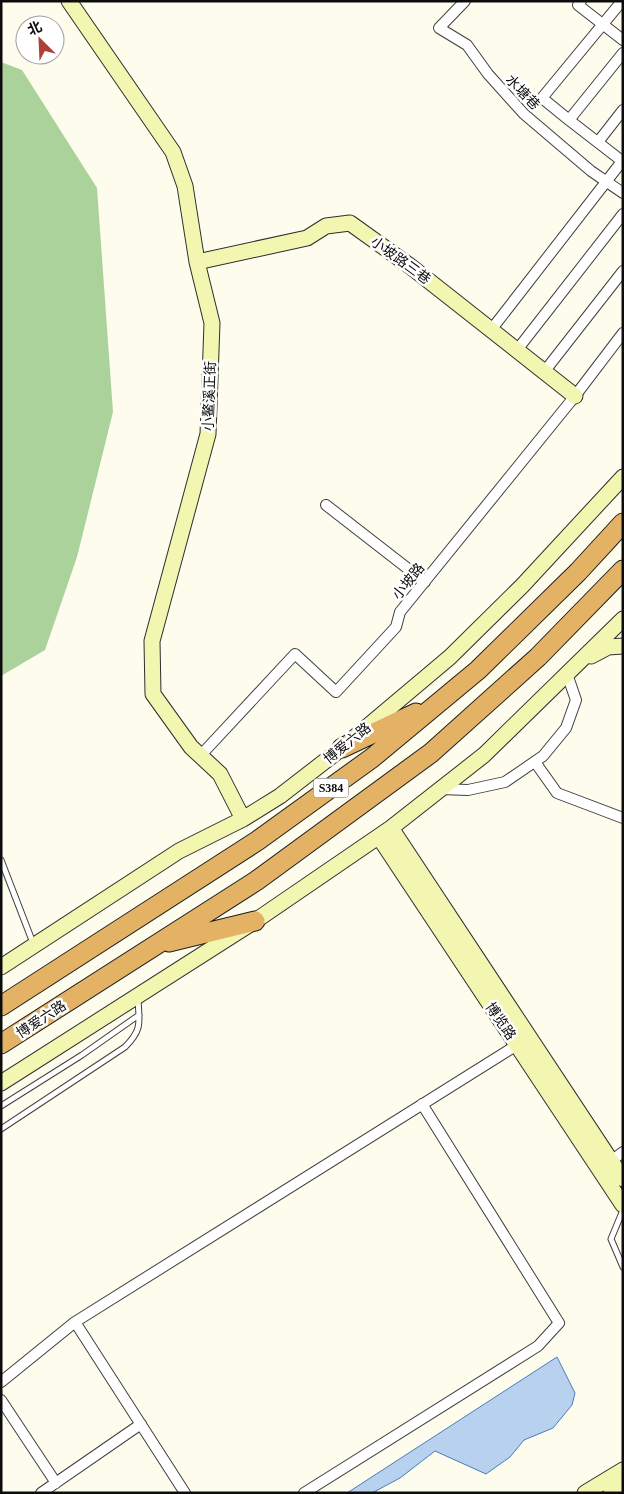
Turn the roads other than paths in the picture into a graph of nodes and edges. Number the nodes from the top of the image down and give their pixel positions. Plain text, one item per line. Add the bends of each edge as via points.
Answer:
1 (69, 1) edge
2 (466, 1) edge
3 (581, 1) edge
4 (622, 1) edge
5 (603, 24) junction
6 (623, 40) edge
7 (623, 53) edge
8 (623, 110) edge
9 (569, 120) junction
10 (598, 142) junction
11 (622, 161) edge
12 (606, 182) junction
13 (623, 193) edge
14 (623, 214) edge
15 (197, 262) junction
16 (623, 271) edge
17 (491, 330) junction
18 (623, 333) edge
19 (517, 350) junction
20 (544, 372) junction
21 (575, 396) junction
22 (623, 477) edge
23 (326, 505) dead end
24 (623, 523) edge
25 (623, 570) edge
26 (425, 582) junction
27 (623, 619) edge
28 (623, 646) edge
29 (583, 660) junction
30 (567, 674) junction
31 (440, 702) junction
32 (342, 748) junction
33 (201, 755) junction
34 (535, 762) junction
35 (441, 789) junction
36 (623, 818) edge
37 (243, 819) junction
38 (385, 833) junction
39 (1, 860) edge
40 (255, 921) junction
41 (34, 945) junction
42 (153, 946) junction
43 (1, 967) edge
44 (138, 995) junction
45 (1, 1006) edge
46 (139, 1015) junction
47 (1, 1044) edge
48 (517, 1045) junction
49 (1, 1083) edge
50 (422, 1104) junction
51 (1, 1106) edge
52 (1, 1129) edge
53 (617, 1157) edge
54 (623, 1179) edge
55 (623, 1204) edge
56 (623, 1210) edge
57 (623, 1266) edge
58 (75, 1322) junction
59 (1, 1382) edge
60 (1, 1400) edge
61 (141, 1424) junction
62 (623, 1470) edge
63 (56, 1483) junction
64 (623, 1486) edge
65 (41, 1493) edge
66 (185, 1493) edge
67 (304, 1493) edge
68 (585, 1493) edge
69 (611, 1493) edge

1 - 15 street, 小鳌溪正街 via 173,152 184,186
2 - 12 street, 水塘巷 via 439,28 467,45 524,114
3 - 5 street via 578,5
4 - 5 street
5 - 6 street
5 - 9 street via 542,98
7 - 9 street
8 - 10 street
9 - 10 street
10 - 11 street
11 - 12 street
12 - 13 street, 水塘巷
12 - 17 street
14 - 19 street
15 - 17 street, 小坡路三巷 via 307,238 326,226 350,223
15 - 33 street, 小鳌溪正街 via 212,323 208,434 152,641 153,694
16 - 20 street
17 - 19 street, 小坡路三巷
18 - 21 street, 小坡路
19 - 20 street, 小坡路三巷
20 - 21 street, 小坡路三巷
21 - 26 street, 小坡路
22 - 32 street, 博爱六路 via 522,586 450,657
23 - 26 street
24 - 31 highway, 博爱六路 / S384 via 564,586 478,670
25 - 42 highway, 博爱六路 / S384 via 538,657 431,753 256,881
26 - 33 street, 小坡路 via 400,612 396,627 336,692 295,654
27 - 29 street
28 - 29 street via 608,647
29 - 30 street
30 - 34 street via 576,700 566,728
30 - 35 street via 484,755
31 - 32 highway
31 - 45 highway, 博爱六路 / S384 via 372,758 258,842
32 - 37 street, 博爱六路 via 280,796
33 - 37 street, 小鳌溪正街 via 220,774
34 - 35 street via 505,782 468,790
34 - 36 street via 557,793
35 - 38 street
37 - 41 street, 博爱六路 via 179,852
38 - 40 street
38 - 48 street, 博览路
38 - 53 street, 博览路
39 - 41 lane
40 - 42 highway
40 - 44 street
41 - 43 street, 博爱六路
42 - 47 highway, 博爱六路 / S384
44 - 46 lane
44 - 49 street
46 - 51 lane
46 - 52 lane via 136,1037 125,1047
48 - 50 street
48 - 55 street, 博览路
50 - 58 street
50 - 67 street via 559,1322 538,1346
53 - 54 street, 博览路
56 - 57 lane via 610,1239
58 - 59 street
58 - 61 street
60 - 63 street
61 - 63 street
61 - 66 street
62 - 68 street
63 - 65 street
64 - 69 street

